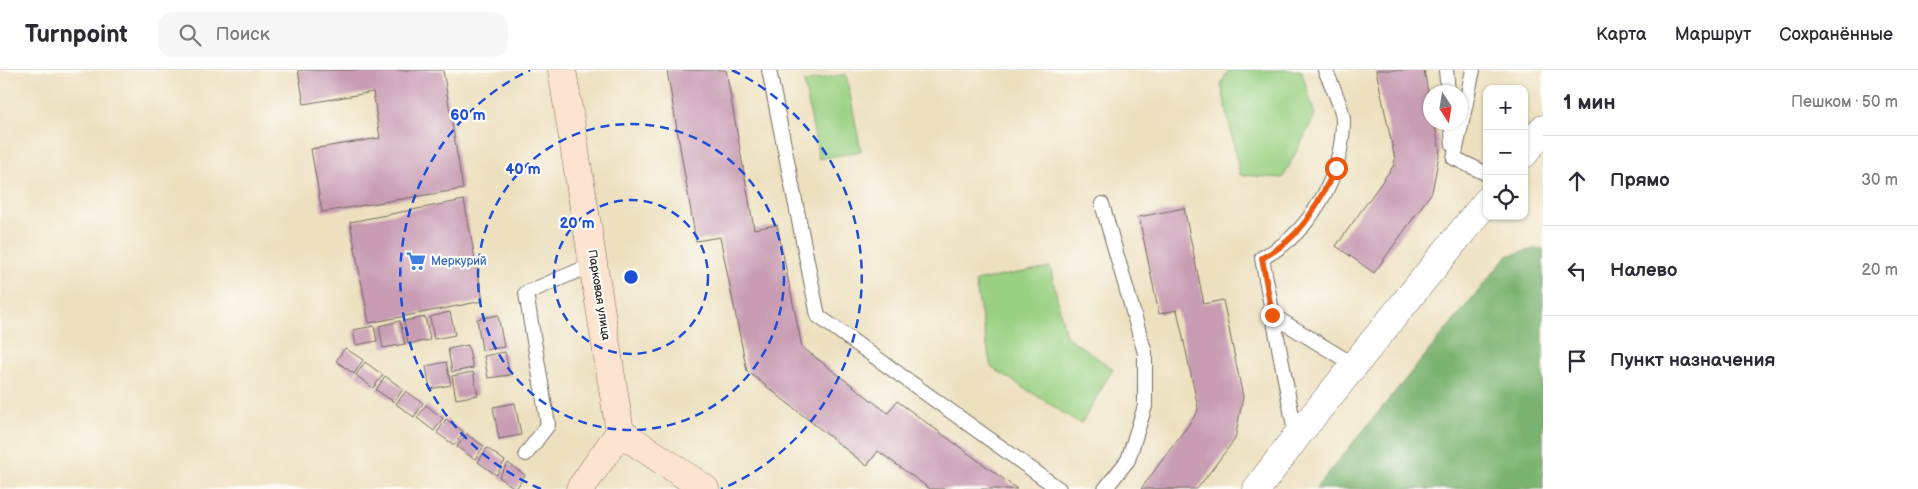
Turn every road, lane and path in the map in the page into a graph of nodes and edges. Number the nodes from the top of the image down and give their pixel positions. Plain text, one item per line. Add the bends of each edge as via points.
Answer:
1 (562, 70) edge
2 (769, 70) edge
3 (1325, 70) edge
4 (1446, 70) edge
5 (1473, 70) edge
6 (1447, 85) edge
7 (1543, 129) edge
8 (1452, 130) edge
9 (1528, 149) edge
10 (1454, 158) junction
11 (1483, 172) edge
12 (1102, 204) dead end
13 (1483, 206) edge
14 (594, 264) junction
15 (1272, 315) junction
16 (1354, 366) junction
17 (620, 432) junction
18 (1296, 437) junction
19 (526, 454) dead end
20 (580, 489) edge
21 (706, 489) edge
22 (1059, 489) edge
23 (1105, 489) edge
24 (1257, 489) edge

1 - 14 street, Парковая улица
2 - 22 lane via 818,316
3 - 15 lane via 1343,119 1336,168 1312,216 1278,250 1262,258
4 - 6 lane
5 - 10 lane
7 - 9 street
8 - 10 lane
10 - 11 lane
12 - 23 lane via 1146,353 1145,406 1128,460
13 - 16 street
14 - 17 street, Парковая улица
14 - 19 lane via 526,293 548,425
15 - 16 lane
15 - 18 lane
16 - 18 street
17 - 20 street
17 - 21 street
18 - 24 street

